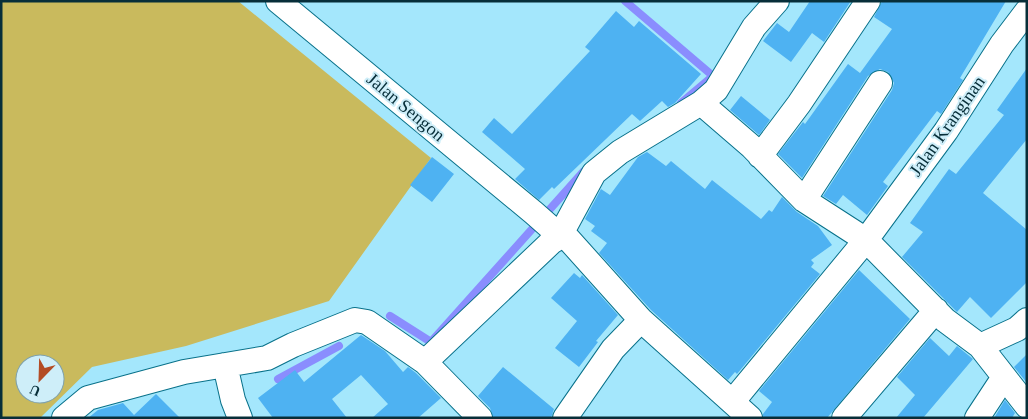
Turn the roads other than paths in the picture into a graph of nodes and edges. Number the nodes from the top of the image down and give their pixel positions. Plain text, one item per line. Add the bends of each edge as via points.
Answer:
1 (278, 1) edge
2 (777, 1) edge
3 (868, 1) edge
4 (1027, 11) edge
5 (880, 84) dead end
6 (701, 103) junction
7 (760, 156) junction
8 (804, 200) junction
9 (551, 228) junction
10 (866, 240) junction
11 (936, 310) junction
12 (641, 320) junction
13 (1027, 320) edge
14 (980, 346) junction
15 (425, 362) junction
16 (225, 365) junction
17 (1004, 377) junction
18 (733, 401) junction
19 (1027, 406) edge
20 (64, 418) edge
21 (240, 418) edge
22 (480, 418) edge
23 (565, 418) edge
24 (750, 418) edge
25 (844, 418) edge
26 (977, 418) edge

1 - 9 street, Jalan Sengon
2 - 6 street via 754,27 723,80
3 - 7 street via 800,104
4 - 10 street, Jalan Kranginan via 946,131
5 - 8 street
6 - 7 street
6 - 9 street via 620,152 594,173
7 - 8 street
8 - 10 street
9 - 12 street, Jalan Sengon
9 - 15 street
10 - 11 street
10 - 18 street, Jalan Kranginan
11 - 14 street
11 - 25 street
12 - 18 street, Jalan Sengon
12 - 23 street via 613,349
13 - 14 street via 1017,329
14 - 17 street
15 - 16 street via 367,322 355,320 266,358
15 - 22 street
16 - 20 street via 184,372 88,398
16 - 21 street
17 - 19 street
17 - 26 street
18 - 24 street, Jalan Sengon

